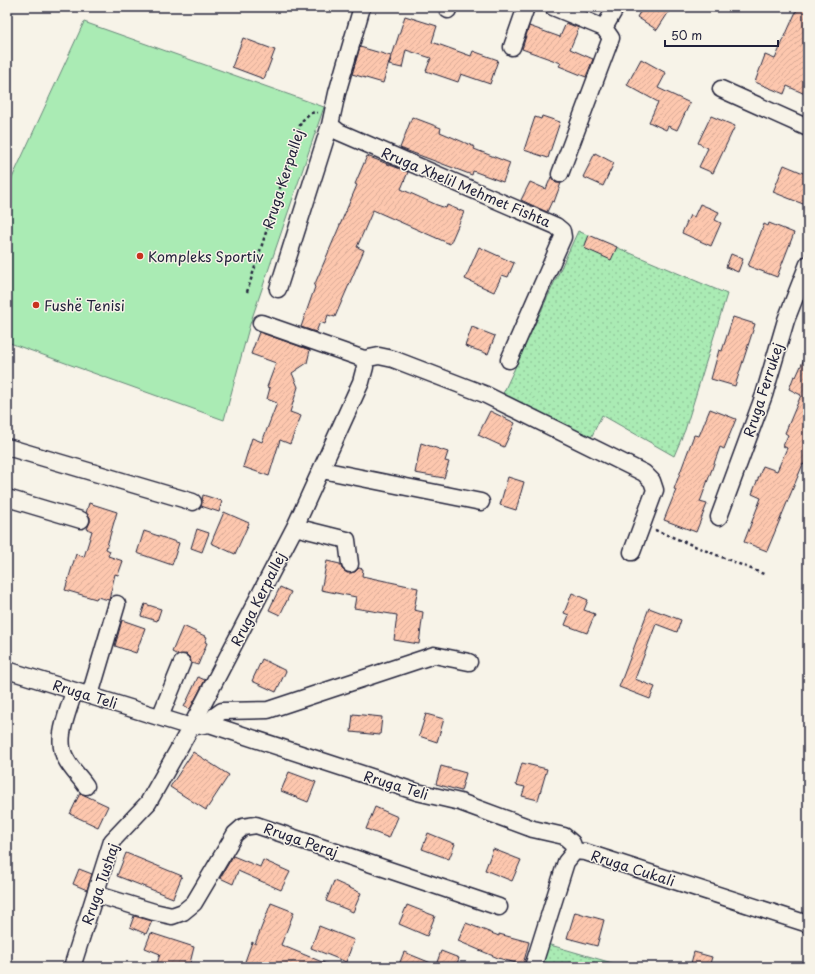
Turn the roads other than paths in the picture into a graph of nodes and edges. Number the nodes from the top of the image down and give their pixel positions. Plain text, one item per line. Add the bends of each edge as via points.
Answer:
1 (362, 7) edge
2 (526, 7) edge
3 (553, 7) edge
4 (616, 7) edge
5 (604, 28) junction
6 (512, 47) dead end
7 (721, 89) dead end
8 (331, 120) junction
9 (808, 128) edge
10 (560, 174) dead end
11 (808, 264) edge
12 (278, 289) dead end
13 (262, 323) dead end
14 (364, 359) junction
15 (509, 360) dead end
16 (7, 447) edge
17 (322, 470) junction
18 (7, 498) edge
19 (193, 502) dead end
20 (480, 502) dead end
21 (719, 517) dead end
22 (81, 520) dead end
23 (295, 527) junction
24 (632, 552) dead end
25 (350, 564) dead end
26 (117, 604) dead end
27 (469, 662) dead end
28 (182, 663) dead end
29 (8, 673) edge
30 (74, 691) junction
31 (90, 695) junction
32 (160, 717) junction
33 (209, 724) junction
34 (191, 727) junction
35 (86, 786) dead end
36 (575, 851) junction
37 (95, 894) junction
38 (499, 907) dead end
39 (808, 924) edge
40 (72, 967) edge
41 (533, 967) edge

1 - 8 street
2 - 6 street
3 - 5 street
4 - 5 street
5 - 10 street via 611,38
7 - 9 street
8 - 12 street
8 - 15 street, Rruga Xhelil Mehmet Fishta via 339,132 556,226 562,231 563,237
11 - 21 street, Rruga Ferrukej
13 - 14 street
14 - 17 street, Rruga Kerpallej via 365,367 361,382
14 - 24 street via 379,356 393,359 484,394 644,473 652,481 655,490
16 - 19 street
17 - 20 street
17 - 23 street, Rruga Kerpallej
18 - 22 street
23 - 25 street via 347,540
23 - 34 street, Rruga Kerpallej
26 - 31 street
27 - 33 street via 434,655 268,710 222,711
28 - 32 street
29 - 30 street, Rruga Teli
30 - 31 street, Rruga Teli
30 - 35 street via 61,746 66,759
31 - 32 street, Rruga Teli
32 - 34 street, Rruga Teli
33 - 34 street, Rruga Teli
33 - 36 street, Rruga Teli via 417,792 460,802 533,829 564,836 572,843
34 - 37 street, Rruga Tushaj via 148,803 112,841
36 - 39 street, Rruga Cukali via 585,852
36 - 41 street, Rruga Cukali via 566,862
37 - 38 street, Rruga Peraj via 172,916 183,912 194,903 235,834 243,827 256,825
37 - 40 street, Rruga Tushaj

